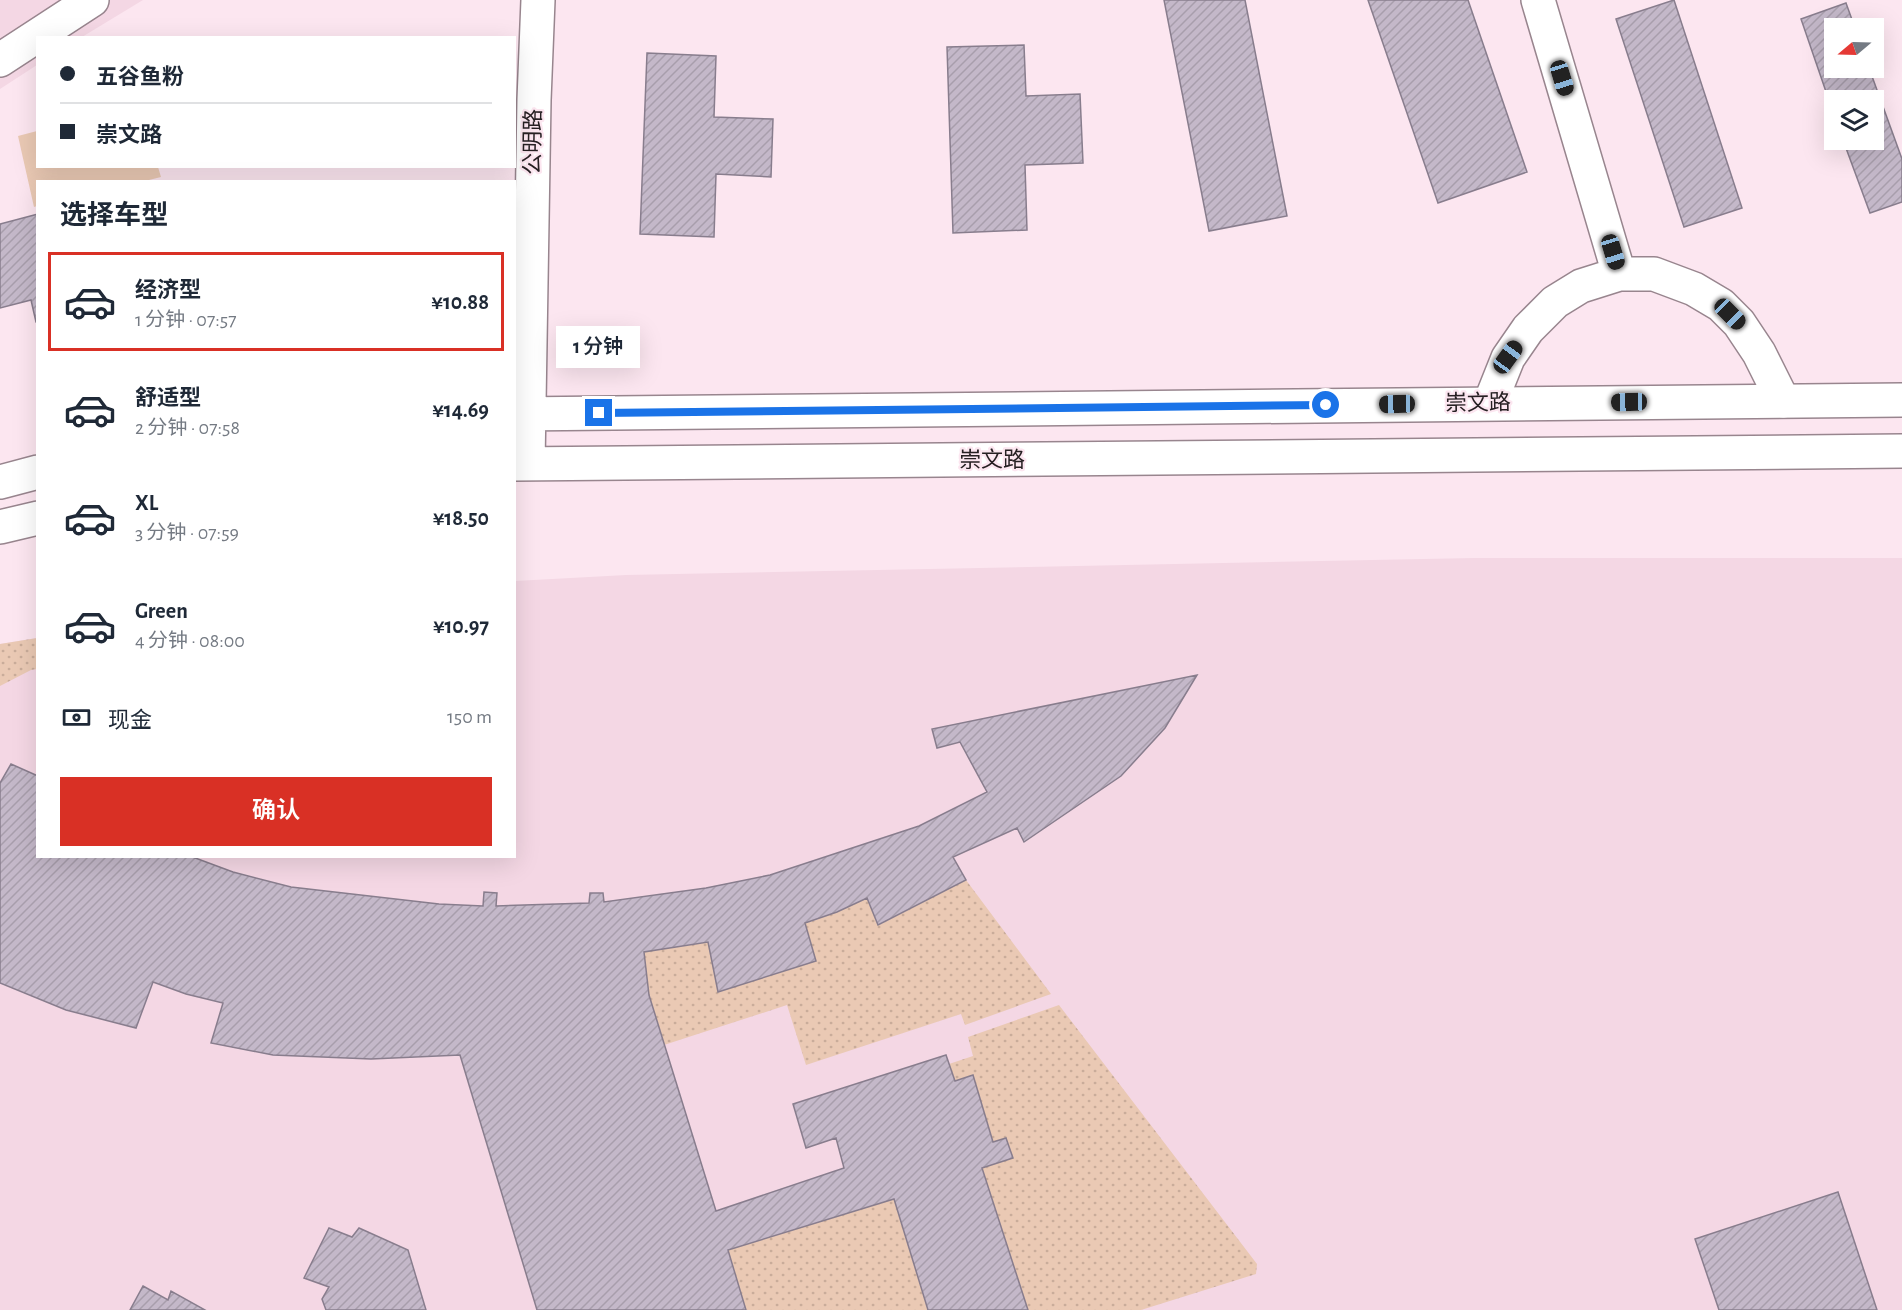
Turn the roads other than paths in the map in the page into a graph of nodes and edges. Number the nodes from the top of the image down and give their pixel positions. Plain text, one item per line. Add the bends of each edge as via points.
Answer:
1 (92, 0) edge
2 (538, 0) edge
3 (1538, 0) edge
4 (51, 12) edge
5 (0, 60) edge
6 (1620, 274) junction
7 (1902, 399) edge
8 (1783, 400) junction
9 (1490, 403) junction
10 (522, 414) edge
11 (1902, 451) edge
12 (521, 464) edge
13 (36, 473) edge
14 (0, 482) edge
15 (36, 518) edge
16 (0, 527) edge

1 - 4 main road
2 - 10 main road, 公明路
3 - 6 main road
4 - 5 main road
6 - 8 main road via 1654,274 1694,289 1721,305 1759,353
6 - 9 main road via 1581,286 1555,302 1508,357
7 - 8 main road, 崇文路
8 - 9 main road, 崇文路
9 - 10 main road, 崇文路
10 - 12 main road, 公明路
11 - 12 main road, 崇文路
13 - 14 main road
15 - 16 main road

